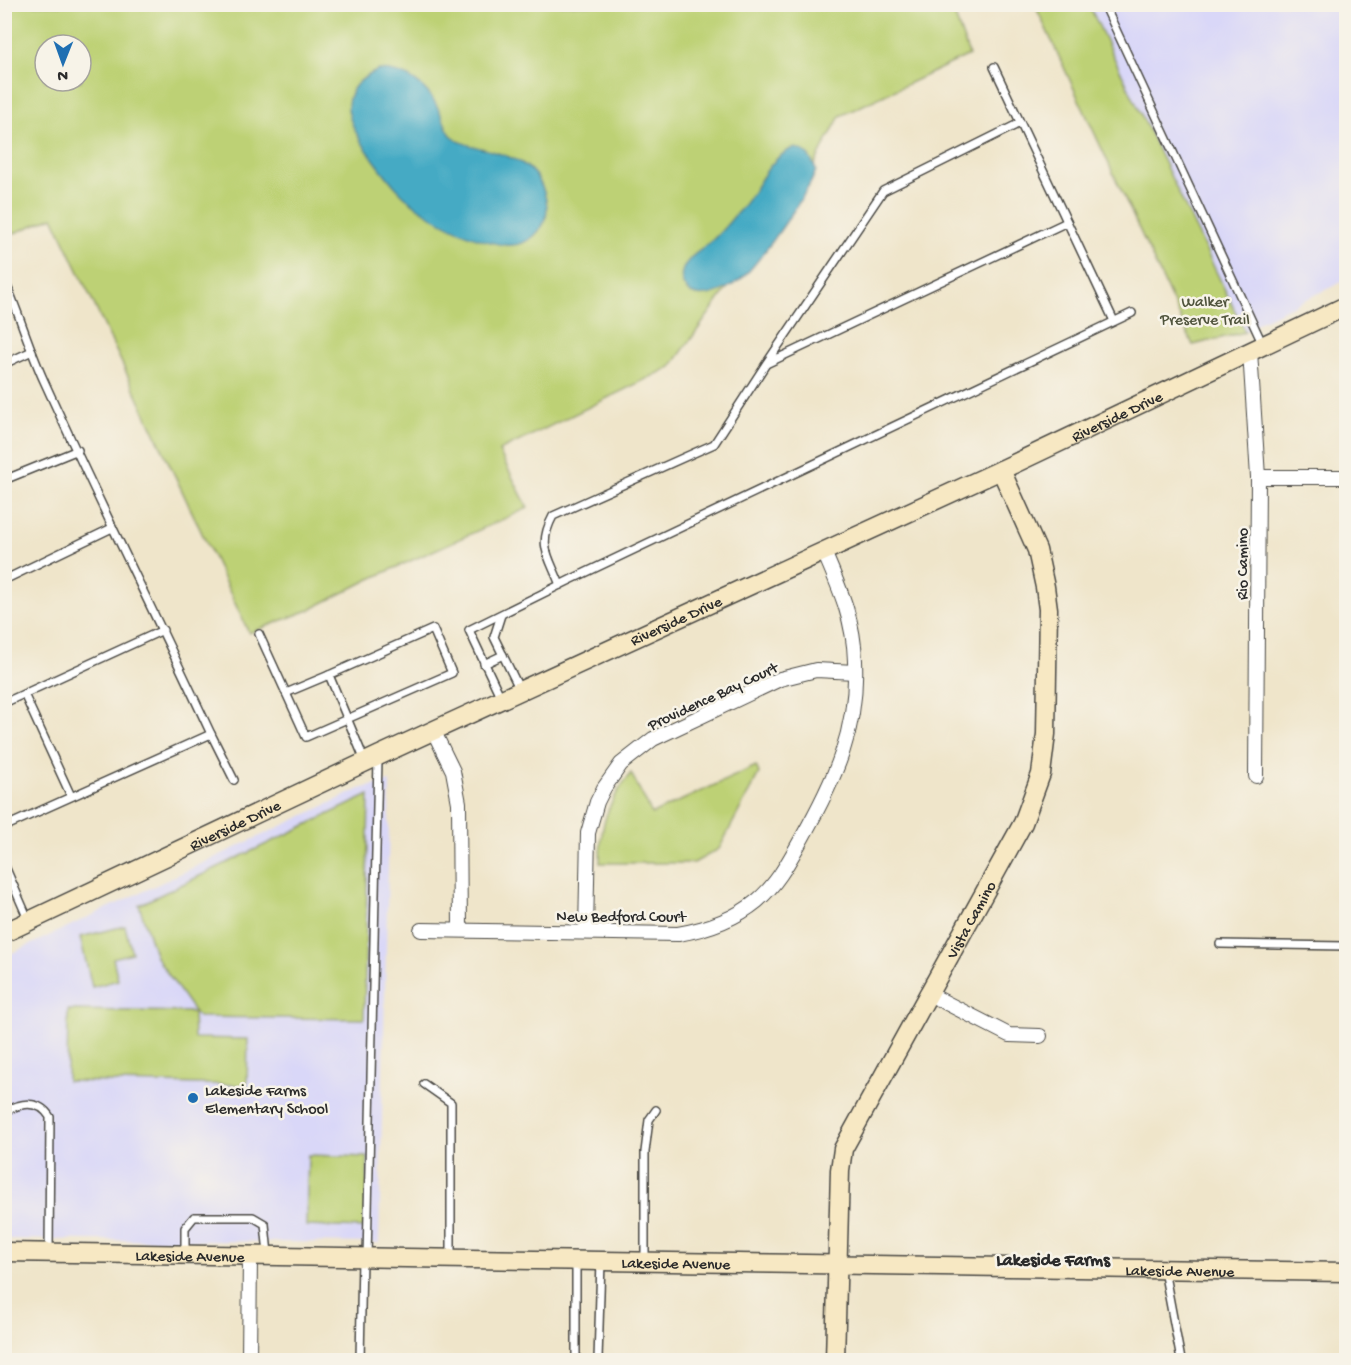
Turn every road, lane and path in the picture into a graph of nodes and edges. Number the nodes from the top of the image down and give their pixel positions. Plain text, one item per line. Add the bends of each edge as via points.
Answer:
1 (1104, 4) edge
2 (994, 67) dead end
3 (1020, 123) junction
4 (1067, 222) junction
5 (4, 279) edge
6 (1347, 306) edge
7 (1132, 313) dead end
8 (1114, 321) junction
9 (1257, 348) junction
10 (32, 351) junction
11 (4, 364) edge
12 (765, 364) junction
13 (78, 450) junction
14 (1001, 470) junction
15 (1258, 477) junction
16 (1347, 477) edge
17 (4, 480) edge
18 (112, 528) junction
19 (824, 552) junction
20 (4, 580) edge
21 (560, 585) junction
22 (501, 615) junction
23 (163, 630) junction
24 (259, 634) dead end
25 (503, 655) junction
26 (484, 664) junction
27 (855, 672) junction
28 (328, 675) junction
29 (521, 692) junction
30 (24, 693) junction
31 (286, 693) junction
32 (502, 701) junction
33 (4, 703) edge
34 (347, 719) junction
35 (434, 732) junction
36 (212, 734) junction
37 (372, 760) junction
38 (1256, 776) dead end
39 (234, 780) dead end
40 (71, 796) junction
41 (4, 827) edge
42 (4, 864) edge
43 (29, 922) junction
44 (421, 930) dead end
45 (460, 930) junction
46 (586, 932) junction
47 (4, 933) edge
48 (1220, 944) dead end
49 (1347, 946) edge
50 (927, 993) junction
51 (1041, 1036) dead end
52 (424, 1084) dead end
53 (656, 1110) dead end
54 (4, 1112) edge
55 (4, 1252) edge
56 (49, 1253) junction
57 (185, 1255) junction
58 (259, 1256) junction
59 (365, 1258) junction
60 (452, 1259) junction
61 (576, 1260) junction
62 (601, 1261) junction
63 (645, 1262) junction
64 (837, 1265) junction
65 (1164, 1270) junction
66 (1347, 1272) edge
67 (249, 1360) edge
68 (360, 1360) edge
69 (576, 1360) edge
70 (598, 1360) edge
71 (835, 1360) edge
72 (1181, 1360) edge

1 - 9 lane
2 - 3 lane
3 - 4 lane
3 - 12 lane via 883,191
4 - 8 lane
4 - 12 lane
5 - 10 lane
6 - 9 street, Riverside Drive
7 - 8 lane
8 - 21 lane
9 - 14 street, Riverside Drive
9 - 15 street, Rio Camino
10 - 11 lane
10 - 13 lane
12 - 21 lane via 714,444 553,516 543,542
13 - 17 lane
13 - 18 lane
14 - 19 street, Riverside Drive
14 - 50 street, Vista Camino via 1037,550 1048,609 1046,734 1041,774 1023,823
15 - 16 street
15 - 38 street, Rio Camino
18 - 20 lane
18 - 23 lane
19 - 27 street, New Bedford Court via 849,613
19 - 29 street, Riverside Drive
21 - 22 lane
22 - 25 lane via 494,637
22 - 26 lane via 469,630
23 - 30 lane
23 - 36 lane
24 - 31 lane
25 - 26 lane
25 - 29 lane
26 - 32 lane
27 - 46 street, New Bedford Court via 853,710 836,774 781,875 767,892 743,912 695,931
27 - 46 street, Providence Bay Court via 816,670 780,679 653,739 626,759 603,788 589,825
28 - 31 lane
28 - 34 lane
28 - 34 lane via 433,629 452,673
29 - 32 street, Riverside Drive
30 - 33 lane
30 - 40 lane
31 - 34 lane via 306,737
32 - 35 street, Riverside Drive
34 - 37 lane
35 - 37 street, Riverside Drive
35 - 45 street via 453,771 459,803
36 - 39 lane
36 - 40 lane
37 - 43 street, Riverside Drive
37 - 59 lane
40 - 41 lane
42 - 43 lane
43 - 47 street, Riverside Drive
44 - 45 street, New Bedford Court
45 - 46 street, New Bedford Court
48 - 49 lane
50 - 51 street via 1009,1035
50 - 64 street, Vista Camino via 843,1149
52 - 60 lane via 451,1103
53 - 63 lane via 649,1120 645,1152
54 - 56 lane via 15,1105 31,1104 50,1117
55 - 56 street, Lakeside Avenue
56 - 57 street, Lakeside Avenue
57 - 58 street, Lakeside Avenue
57 - 58 lane via 184,1228 194,1216 253,1217 265,1224
58 - 59 street, Lakeside Avenue
58 - 67 street
59 - 60 street, Lakeside Avenue
59 - 68 lane
60 - 61 street, Lakeside Avenue
61 - 62 street, Lakeside Avenue
61 - 69 lane
62 - 63 street, Lakeside Avenue
62 - 70 lane
63 - 64 street, Lakeside Avenue
64 - 65 street, Lakeside Avenue
64 - 71 street, Vista Camino
65 - 66 street, Lakeside Avenue
65 - 72 lane

